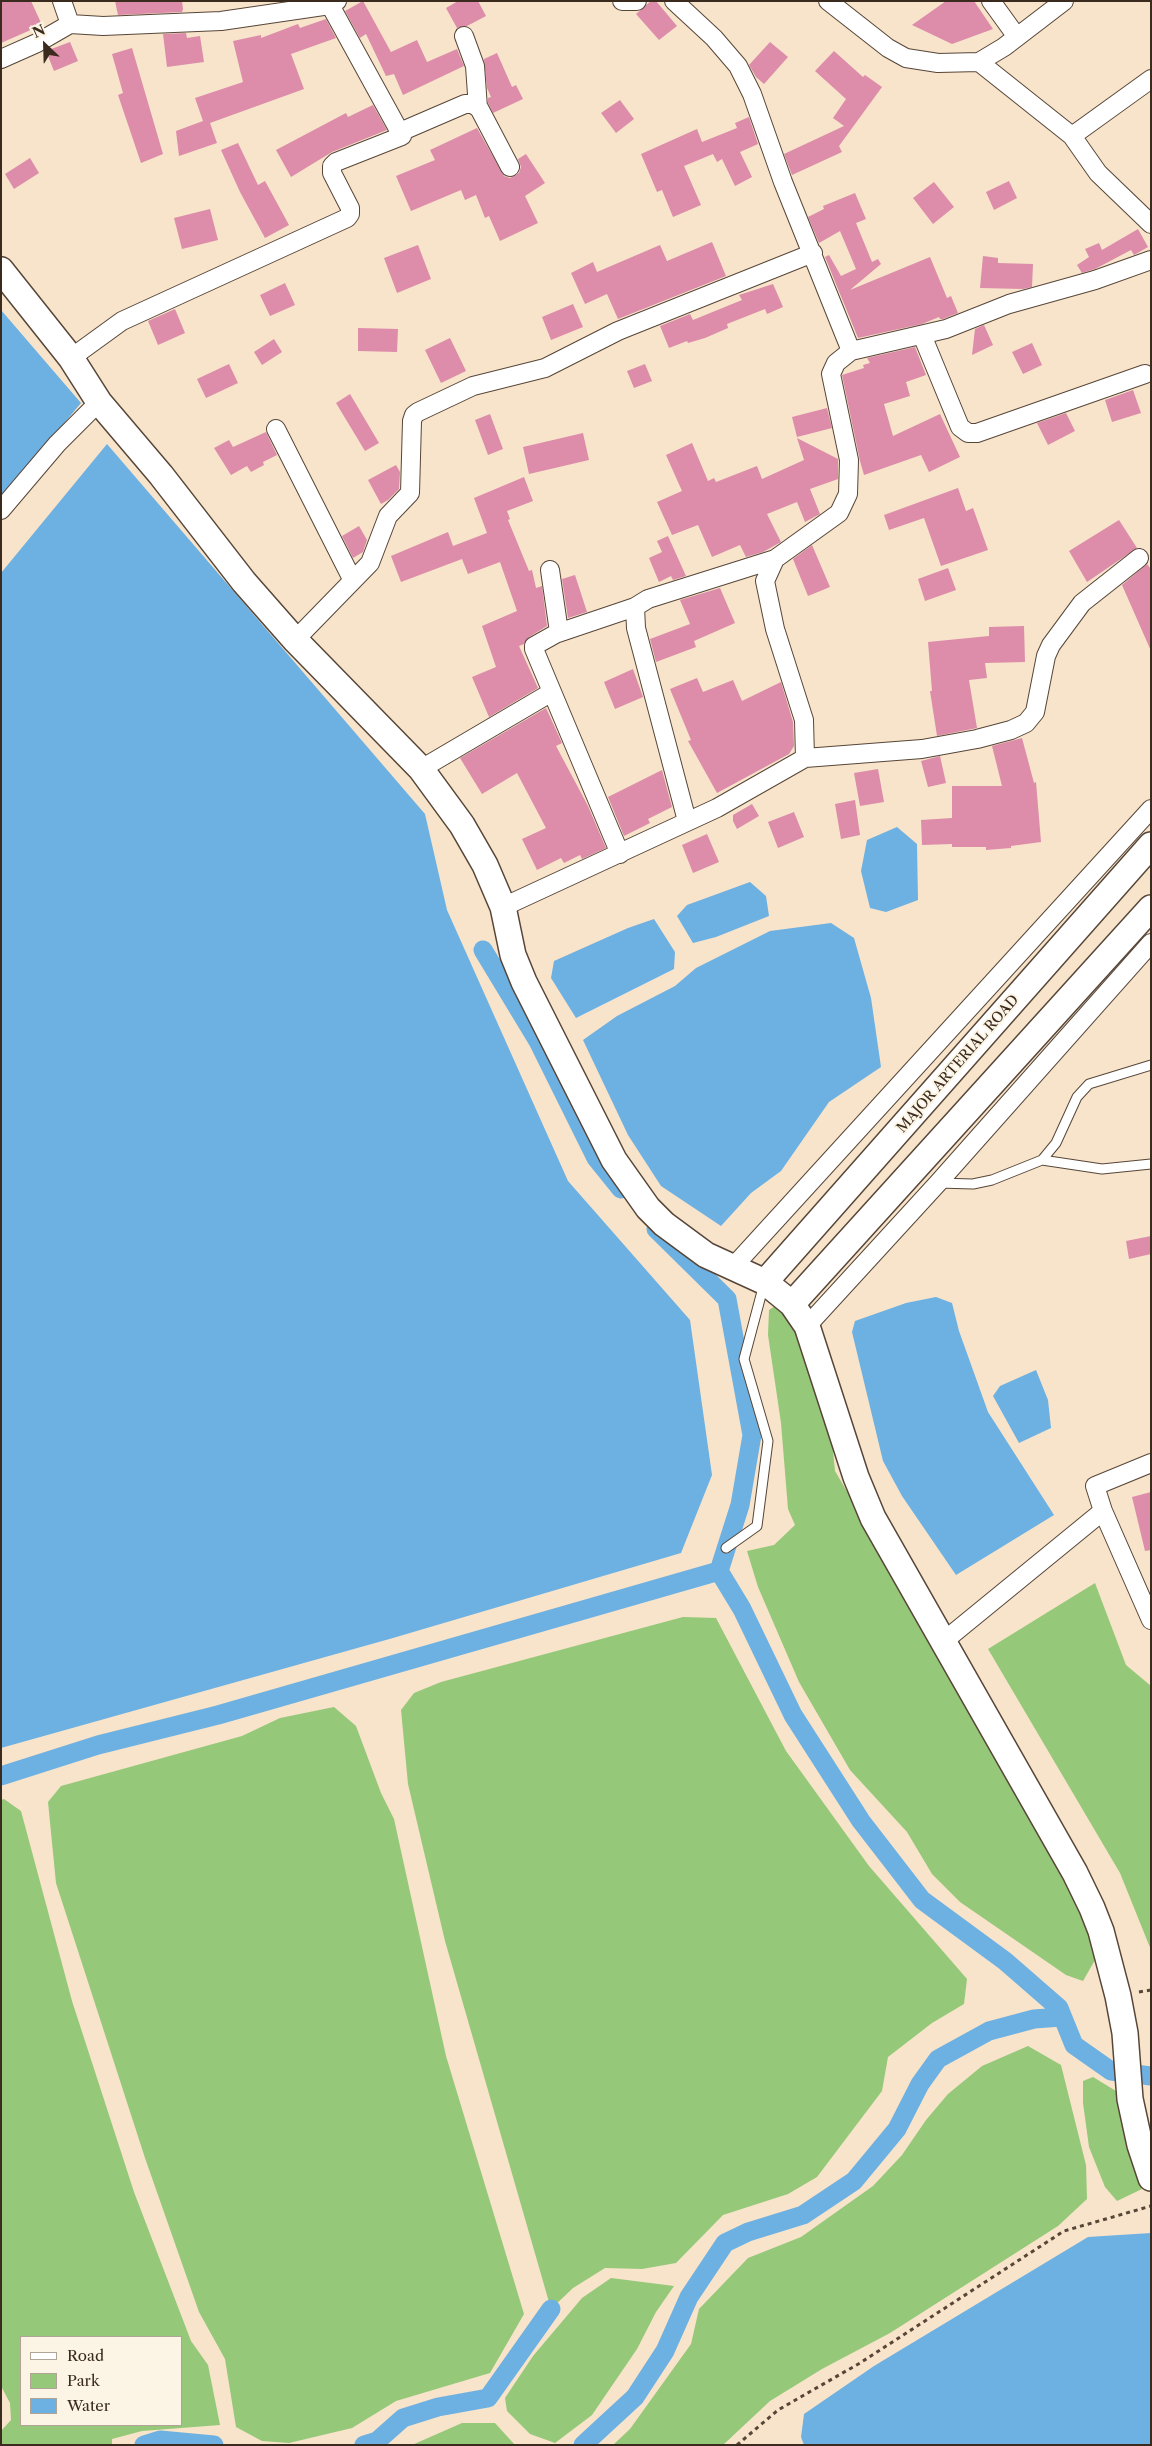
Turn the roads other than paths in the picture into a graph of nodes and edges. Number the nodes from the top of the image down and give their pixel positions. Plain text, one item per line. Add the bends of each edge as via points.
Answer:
1 (62, 1) edge
2 (622, 1) edge
3 (638, 1) edge
4 (674, 1) edge
5 (828, 1) edge
6 (991, 1) edge
7 (1064, 1) edge
8 (333, 3) edge
9 (70, 24) junction
10 (464, 36) dead end
11 (1017, 37) junction
12 (1, 59) edge
13 (979, 62) junction
14 (1151, 78) edge
15 (478, 108) junction
16 (400, 132) junction
17 (1072, 136) junction
18 (510, 167) dead end
19 (1151, 224) edge
20 (813, 254) junction
21 (1151, 260) edge
22 (1, 270) edge
23 (922, 335) junction
24 (851, 351) junction
25 (70, 358) junction
26 (1145, 374) dead end
27 (99, 402) junction
28 (276, 429) dead end
29 (1, 510) edge
30 (1139, 558) dead end
31 (775, 559) junction
32 (550, 570) dead end
33 (352, 579) junction
34 (635, 607) junction
35 (558, 633) junction
36 (295, 640) junction
37 (552, 692) junction
38 (805, 758) junction
39 (421, 769) junction
40 (1151, 809) edge
41 (687, 821) junction
42 (1151, 845) edge
43 (620, 854) junction
44 (503, 907) junction
45 (1151, 908) edge
46 (1151, 943) edge
47 (1151, 1065) edge
48 (1042, 1160) junction
49 (1151, 1164) edge
50 (938, 1183) junction
51 (733, 1267) junction
52 (765, 1282) junction
53 (792, 1304) junction
54 (806, 1326) junction
55 (1151, 1463) edge
56 (1103, 1511) junction
57 (726, 1548) dead end
58 (1151, 1620) edge
59 (944, 1641) junction
60 (1151, 2178) edge

1 - 9 street
2 - 3 street
4 - 20 street via 714,38 738,66 752,94
5 - 13 street via 888,48 906,58 938,63
6 - 11 street
7 - 11 street
8 - 9 street via 221,21 103,26
8 - 16 street
9 - 12 street
10 - 15 street via 475,66
11 - 13 street
13 - 17 street
14 - 17 street
15 - 16 street via 465,104
15 - 18 street
16 - 25 street via 402,136 332,166 332,173 350,208 347,218 122,321
17 - 19 street via 1098,173
20 - 24 street
20 - 33 street via 618,331 545,368 473,386 418,412 412,421 410,493 388,516 373,558
21 - 23 street
22 - 25 street
23 - 24 street
23 - 26 street via 960,427 968,433 977,433
24 - 31 street via 836,363 832,374 849,460 848,494 839,513
25 - 27 street
27 - 29 street via 57,444
27 - 36 street
28 - 33 street
30 - 38 street via 1082,602 1051,645 1035,712 1026,723 978,739 922,749
31 - 34 street via 648,599
31 - 38 street via 765,581 775,629 804,720
32 - 35 street
33 - 36 street
34 - 35 street
34 - 41 street via 636,628
35 - 37 street via 534,646
36 - 39 street
37 - 39 street
37 - 43 street
38 - 41 street via 717,808
39 - 44 street via 462,825 486,865
40 - 51 street
41 - 43 street
42 - 52 street, MAJOR ARTERIAL ROAD
43 - 44 street
44 - 51 street via 513,955 524,982 614,1160 648,1208 664,1224 706,1255
45 - 53 street
46 - 50 street
47 - 48 lane via 1088,1084 1077,1097 1056,1143
48 - 49 lane via 1102,1169
48 - 50 lane via 992,1180 973,1184
50 - 54 street
51 - 52 street
52 - 53 street
52 - 57 lane via 744,1359 768,1441 758,1526
53 - 54 street
54 - 59 street via 856,1477 873,1518
55 - 56 street via 1095,1486
56 - 58 street
56 - 59 street
59 - 60 street via 1075,1873 1101,1931 1125,2034 1130,2099

